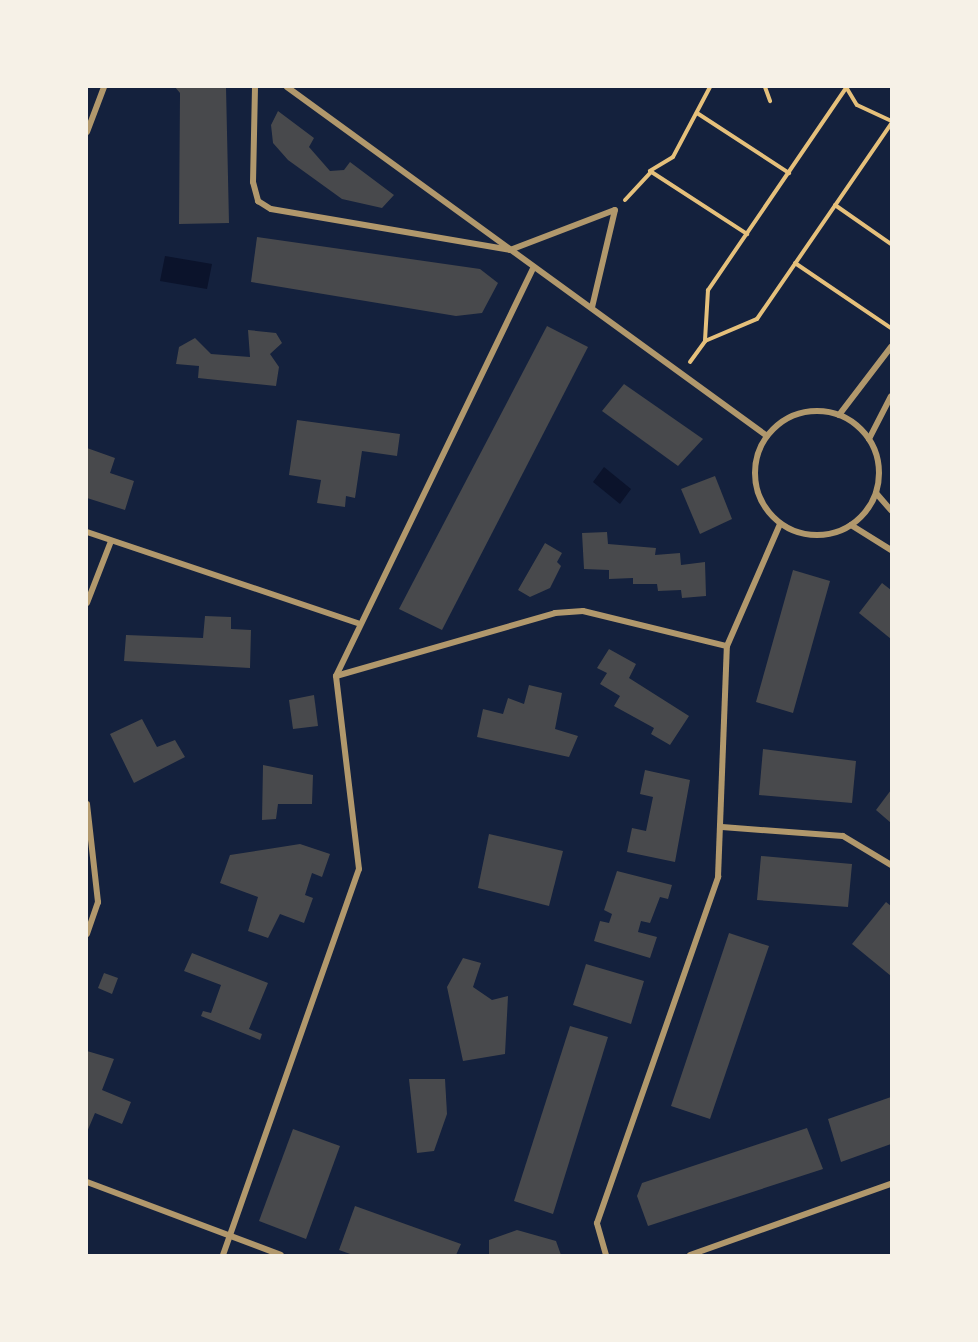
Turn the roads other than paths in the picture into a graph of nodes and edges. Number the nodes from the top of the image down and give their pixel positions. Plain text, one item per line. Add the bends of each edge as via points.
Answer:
1 (104, 87) edge
2 (255, 87) edge
3 (287, 87) edge
4 (87, 132) edge
5 (510, 250) junction
6 (534, 267) junction
7 (592, 307) junction
8 (891, 346) edge
9 (891, 396) edge
10 (838, 415) junction
11 (767, 435) junction
12 (869, 439) junction
13 (876, 493) junction
14 (891, 510) edge
15 (780, 524) junction
16 (851, 525) junction
17 (87, 532) edge
18 (111, 541) junction
19 (891, 550) edge
20 (87, 603) edge
21 (358, 623) junction
22 (727, 646) junction
23 (336, 676) junction
24 (87, 804) edge
25 (722, 827) junction
26 (891, 865) edge
27 (87, 934) edge
28 (87, 1182) edge
29 (891, 1184) edge
30 (230, 1236) junction
31 (223, 1255) edge
32 (281, 1255) edge
33 (606, 1255) edge
34 (690, 1255) edge

1 - 4 street
2 - 5 street via 253,182 258,201 271,209
3 - 5 street
5 - 6 street
5 - 7 street via 615,210
6 - 7 street
6 - 21 street
7 - 11 street
8 - 10 street
9 - 12 street
10 - 11 street via 799,413
10 - 12 street
11 - 15 street via 754,473 761,501
12 - 13 street via 878,466
13 - 14 street
13 - 16 street
15 - 16 street via 816,536
15 - 22 street
16 - 19 street
17 - 18 street
18 - 20 street
18 - 21 street
21 - 23 street
22 - 23 street via 583,611 555,613
22 - 25 street
23 - 30 street via 359,868
24 - 27 street via 99,902
25 - 26 street via 843,836
25 - 33 street via 718,877 597,1223
28 - 30 street
29 - 34 street
30 - 31 street
30 - 32 street

